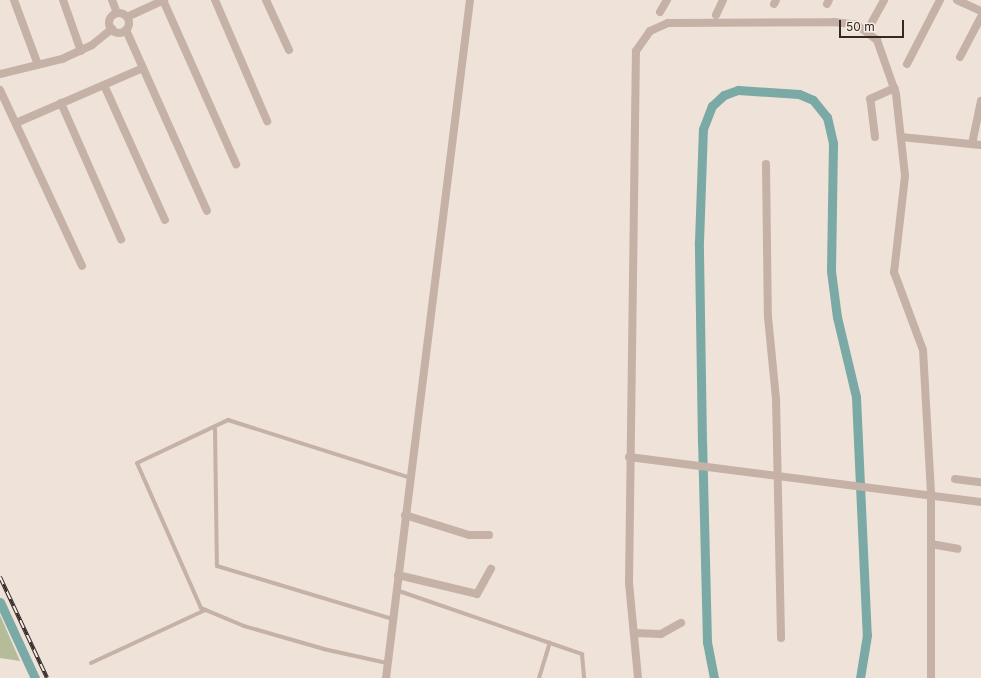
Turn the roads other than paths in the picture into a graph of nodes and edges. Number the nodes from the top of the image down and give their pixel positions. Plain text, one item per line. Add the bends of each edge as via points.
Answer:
1 (14, 0) edge
2 (63, 0) edge
3 (112, 0) edge
4 (163, 0) edge
5 (215, 0) edge
6 (266, 0) edge
7 (470, 0) edge
8 (667, 0) edge
9 (723, 0) edge
10 (884, 0) edge
11 (940, 0) edge
12 (957, 0) edge
13 (981, 11) edge
14 (660, 12) dead end
15 (117, 13) junction
16 (716, 14) dead end
17 (127, 17) junction
18 (981, 17) edge
19 (872, 22) dead end
20 (112, 29) junction
21 (126, 30) junction
22 (288, 50) dead end
23 (81, 51) junction
24 (960, 57) dead end
25 (907, 64) dead end
26 (38, 66) junction
27 (143, 68) junction
28 (0, 74) edge
29 (104, 85) junction
30 (895, 88) junction
31 (0, 90) edge
32 (981, 101) edge
33 (61, 103) junction
34 (267, 121) dead end
35 (16, 123) junction
36 (875, 137) dead end
37 (901, 137) junction
38 (972, 144) junction
39 (981, 145) edge
40 (236, 164) dead end
41 (766, 164) dead end
42 (207, 211) dead end
43 (165, 220) dead end
44 (121, 239) dead end
45 (82, 266) dead end
46 (215, 429) junction
47 (629, 457) junction
48 (778, 474) junction
49 (408, 476) junction
50 (955, 479) dead end
51 (981, 482) edge
52 (931, 495) junction
53 (981, 502) edge
54 (405, 515) junction
55 (490, 535) dead end
56 (931, 544) junction
57 (958, 549) dead end
58 (491, 569) dead end
59 (398, 575) junction
60 (396, 590) junction
61 (205, 610) junction
62 (392, 619) junction
63 (681, 623) dead end
64 (634, 633) junction
65 (781, 638) dead end
66 (550, 643) junction
67 (91, 663) dead end
68 (387, 663) junction
69 (386, 678) edge
70 (539, 678) edge
71 (584, 678) edge
72 (638, 678) edge
73 (931, 678) edge

1 - 26 street
2 - 23 street
3 - 15 street
4 - 17 street
4 - 40 street
5 - 34 street
6 - 22 street
7 - 49 street
8 - 14 street
9 - 16 street
10 - 19 street
11 - 25 street
12 - 13 street
15 - 17 street
15 - 20 street via 110,21
17 - 21 street
18 - 24 street
20 - 21 street via 120,33
20 - 23 street
21 - 27 street
23 - 26 street
26 - 28 street
27 - 29 street
27 - 42 street
29 - 33 street
29 - 43 street
30 - 36 street via 870,99
30 - 37 street
30 - 47 street via 877,40 857,25 668,23 650,31 638,43 634,61
31 - 35 street
32 - 38 street
33 - 35 street
33 - 44 street
35 - 45 street
37 - 38 street
37 - 52 street via 905,176 894,272 923,350
38 - 39 street
41 - 48 street via 768,317 776,398
46 - 49 lane via 228,420
46 - 61 lane via 176,448 142,458 137,463 197,604
46 - 62 lane via 218,566
47 - 48 street
47 - 64 street via 629,583
48 - 52 street
48 - 65 street
49 - 54 street
50 - 51 street
52 - 53 street
52 - 56 street
54 - 55 street via 469,535
54 - 59 street
56 - 57 street
56 - 73 street
58 - 59 street via 477,594
59 - 60 street
60 - 62 street
60 - 66 lane
61 - 67 lane
61 - 68 lane via 324,649
62 - 68 street
63 - 64 street via 669,632
64 - 72 street
66 - 70 lane
66 - 71 lane via 582,654
68 - 69 street

